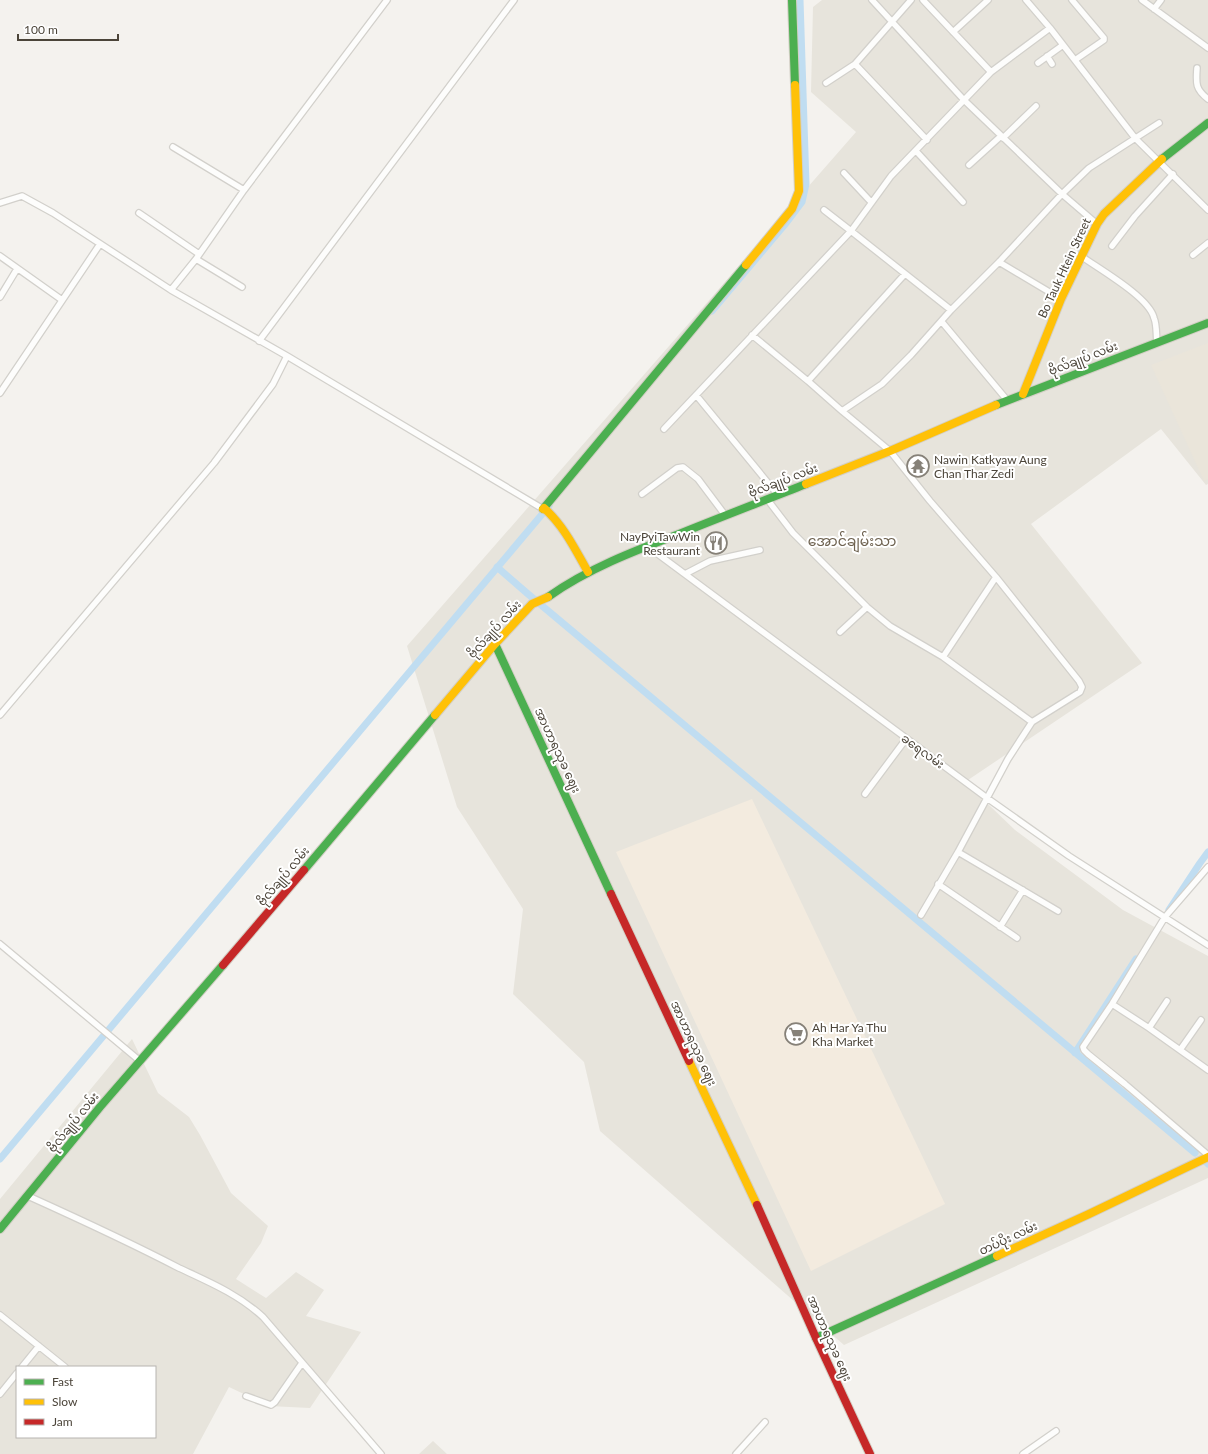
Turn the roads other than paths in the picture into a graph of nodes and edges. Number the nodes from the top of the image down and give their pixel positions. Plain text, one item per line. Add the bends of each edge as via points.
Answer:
1 (387, 0) edge
2 (514, 0) edge
3 (792, 0) edge
4 (872, 0) edge
5 (912, 0) edge
6 (923, 0) edge
7 (988, 0) edge
8 (1026, 0) edge
9 (1072, 0) edge
10 (1142, 0) edge
11 (1161, 0) edge
12 (1154, 9) junction
13 (893, 22) junction
14 (1050, 28) junction
15 (953, 32) junction
16 (1063, 45) junction
17 (1208, 48) edge
18 (1047, 56) junction
19 (1075, 60) junction
20 (1038, 62) dead end
21 (855, 64) junction
22 (1052, 64) dead end
23 (1197, 68) dead end
24 (991, 72) junction
25 (826, 83) dead end
26 (1208, 99) edge
27 (964, 100) junction
28 (1036, 106) dead end
29 (1159, 123) dead end
30 (1208, 123) edge
31 (1002, 137) junction
32 (1135, 138) junction
33 (926, 140) junction
34 (173, 147) dead end
35 (916, 151) junction
36 (1160, 161) junction
37 (969, 165) dead end
38 (844, 173) dead end
39 (1173, 174) junction
40 (244, 190) junction
41 (1062, 194) junction
42 (871, 202) junction
43 (963, 202) dead end
44 (0, 203) edge
45 (824, 210) dead end
46 (1208, 210) edge
47 (139, 213) dead end
48 (1096, 224) junction
49 (851, 231) junction
50 (1208, 242) edge
51 (100, 244) junction
52 (1112, 246) dead end
53 (1193, 255) dead end
54 (0, 256) edge
55 (197, 256) junction
56 (1081, 256) junction
57 (999, 262) junction
58 (17, 270) junction
59 (905, 274) junction
60 (242, 287) dead end
61 (171, 290) junction
62 (0, 297) edge
63 (62, 300) junction
64 (1061, 300) junction
65 (951, 310) junction
66 (942, 322) junction
67 (1208, 323) edge
68 (752, 335) junction
69 (259, 341) junction
70 (1157, 342) junction
71 (287, 356) junction
72 (808, 381) junction
73 (0, 392) edge
74 (1023, 394) junction
75 (696, 395) junction
76 (1007, 400) junction
77 (842, 411) junction
78 (664, 429) dead end
79 (890, 451) junction
80 (642, 494) dead end
81 (778, 495) junction
82 (766, 499) junction
83 (545, 510) junction
84 (725, 515) junction
85 (647, 546) junction
86 (760, 550) dead end
87 (588, 572) junction
88 (685, 574) junction
89 (996, 577) junction
90 (867, 607) junction
91 (840, 632) dead end
92 (495, 644) junction
93 (943, 657) junction
94 (0, 715) edge
95 (1032, 722) junction
96 (906, 739) junction
97 (865, 794) dead end
98 (987, 798) junction
99 (958, 852) junction
100 (1208, 867) edge
101 (938, 884) junction
102 (1023, 890) junction
103 (1058, 911) dead end
104 (921, 914) dead end
105 (1165, 917) junction
106 (1000, 927) junction
107 (1017, 938) dead end
108 (0, 944) edge
109 (1208, 945) edge
110 (1167, 1001) dead end
111 (1112, 1004) junction
112 (1200, 1020) dead end
113 (1149, 1028) junction
114 (1180, 1050) junction
115 (140, 1061) junction
116 (1208, 1070) edge
117 (1208, 1156) edge
118 (28, 1196) junction
119 (0, 1230) edge
120 (0, 1315) edge
121 (816, 1338) junction
122 (39, 1346) junction
123 (302, 1363) junction
124 (23, 1366) edge
125 (64, 1366) edge
126 (16, 1374) edge
127 (0, 1394) edge
128 (246, 1396) dead end
129 (765, 1422) dead end
130 (1056, 1431) dead end
131 (381, 1454) edge
132 (736, 1454) edge
133 (870, 1454) edge
134 (1023, 1454) edge

1 - 40 street
2 - 69 street
3 - 83 street via 799,191 792,209
4 - 13 street
5 - 13 street
6 - 15 street
7 - 15 street
8 - 14 street
9 - 19 street via 1104,38
10 - 12 street
11 - 12 street
12 - 17 street
13 - 21 street
13 - 27 street
14 - 16 street
14 - 24 street
15 - 24 street
16 - 18 street
16 - 19 street
18 - 20 street
18 - 22 street
19 - 32 street
21 - 25 street
21 - 33 street
23 - 26 street via 1196,84
24 - 27 street
27 - 31 street
27 - 33 street
28 - 31 street
29 - 32 street
30 - 36 street, Bo Tauk Htein Street
31 - 37 street
31 - 41 street
32 - 36 street
32 - 41 street via 1089,168
33 - 35 street
34 - 40 street
35 - 42 street via 891,176
35 - 43 street
36 - 39 street
36 - 48 street, Bo Tauk Htein Street
38 - 42 street
39 - 46 street
39 - 52 street
40 - 55 street
41 - 48 street
41 - 57 street
42 - 49 street
44 - 51 street via 22,196
45 - 49 street
47 - 55 street
48 - 56 street, Bo Tauk Htein Street
49 - 59 street
49 - 68 street
50 - 53 street
51 - 61 street
51 - 63 street
54 - 58 street
55 - 60 street
55 - 61 street
56 - 64 street, Bo Tauk Htein Street
56 - 70 street via 1146,304 1155,318
57 - 64 street
57 - 65 street
58 - 62 street
58 - 63 street
59 - 65 street
59 - 72 street
61 - 69 street
63 - 73 street
64 - 74 street, Bo Tauk Htein Street
65 - 66 street
66 - 76 street
66 - 77 street via 882,384
67 - 70 street, ဗိုလ်ချုပ် လမ်း
68 - 72 street
68 - 75 street
69 - 71 street
70 - 74 street, ဗိုလ်ချုပ် လမ်း
71 - 83 street
71 - 94 street via 273,384 214,463
72 - 77 street
74 - 76 street, ဗိုလ်ချုပ် လမ်း
75 - 78 street
75 - 81 street
76 - 79 street, ဗိုလ်ချုပ် လမ်း
77 - 79 street
79 - 81 street, ဗိုလ်ချုပ် လမ်း
79 - 89 street
80 - 84 street via 683,466 698,479
81 - 82 street, ဗိုလ်ချုပ် လမ်း
82 - 84 street, ဗိုလ်ချုပ် လမ်း
82 - 90 street via 793,533
83 - 87 street via 565,530
84 - 85 street, ဗိုလ်ချုပ် လမ်း
85 - 87 street, ဗိုလ်ချုပ် လမ်း
85 - 88 street, ခရေလမ်း
86 - 88 street via 710,561
87 - 92 street, ဗိုလ်ချုပ် လမ်း via 532,604
88 - 96 street, ခရေလမ်း
89 - 93 street
89 - 95 street via 1082,687 1080,692
90 - 91 street
90 - 93 street via 890,626
92 - 115 street, ဗိုလ်ချုပ် လမ်း
92 - 121 street, အာဟာရသုခ ဈေး via 751,1191
93 - 95 street
95 - 98 street
96 - 97 street
96 - 98 street, ခရေလမ်း
98 - 99 street
98 - 105 street, ခရေလမ်း via 1069,856
99 - 101 street
99 - 102 street
100 - 105 street
101 - 104 street
101 - 106 street
102 - 103 street
102 - 106 street
105 - 109 street, ခရေလမ်း
105 - 111 street
106 - 107 street
108 - 115 street
110 - 113 street
111 - 113 street
111 - 117 street via 1085,1043 1084,1050
112 - 114 street
113 - 114 street
114 - 116 street
115 - 118 street, ဗိုလ်ချုပ် လမ်း
117 - 121 street, တပ်ပိုး လမ်း via 1082,1217
118 - 119 street, ဗိုလ်ချုပ် လမ်း
118 - 123 street via 226,1290 263,1317
120 - 122 street
121 - 133 street, အာဟာရသုခ ဈေး
122 - 124 street
122 - 125 street
123 - 128 street via 271,1405
123 - 131 street
126 - 127 street
129 - 132 street
130 - 134 street

